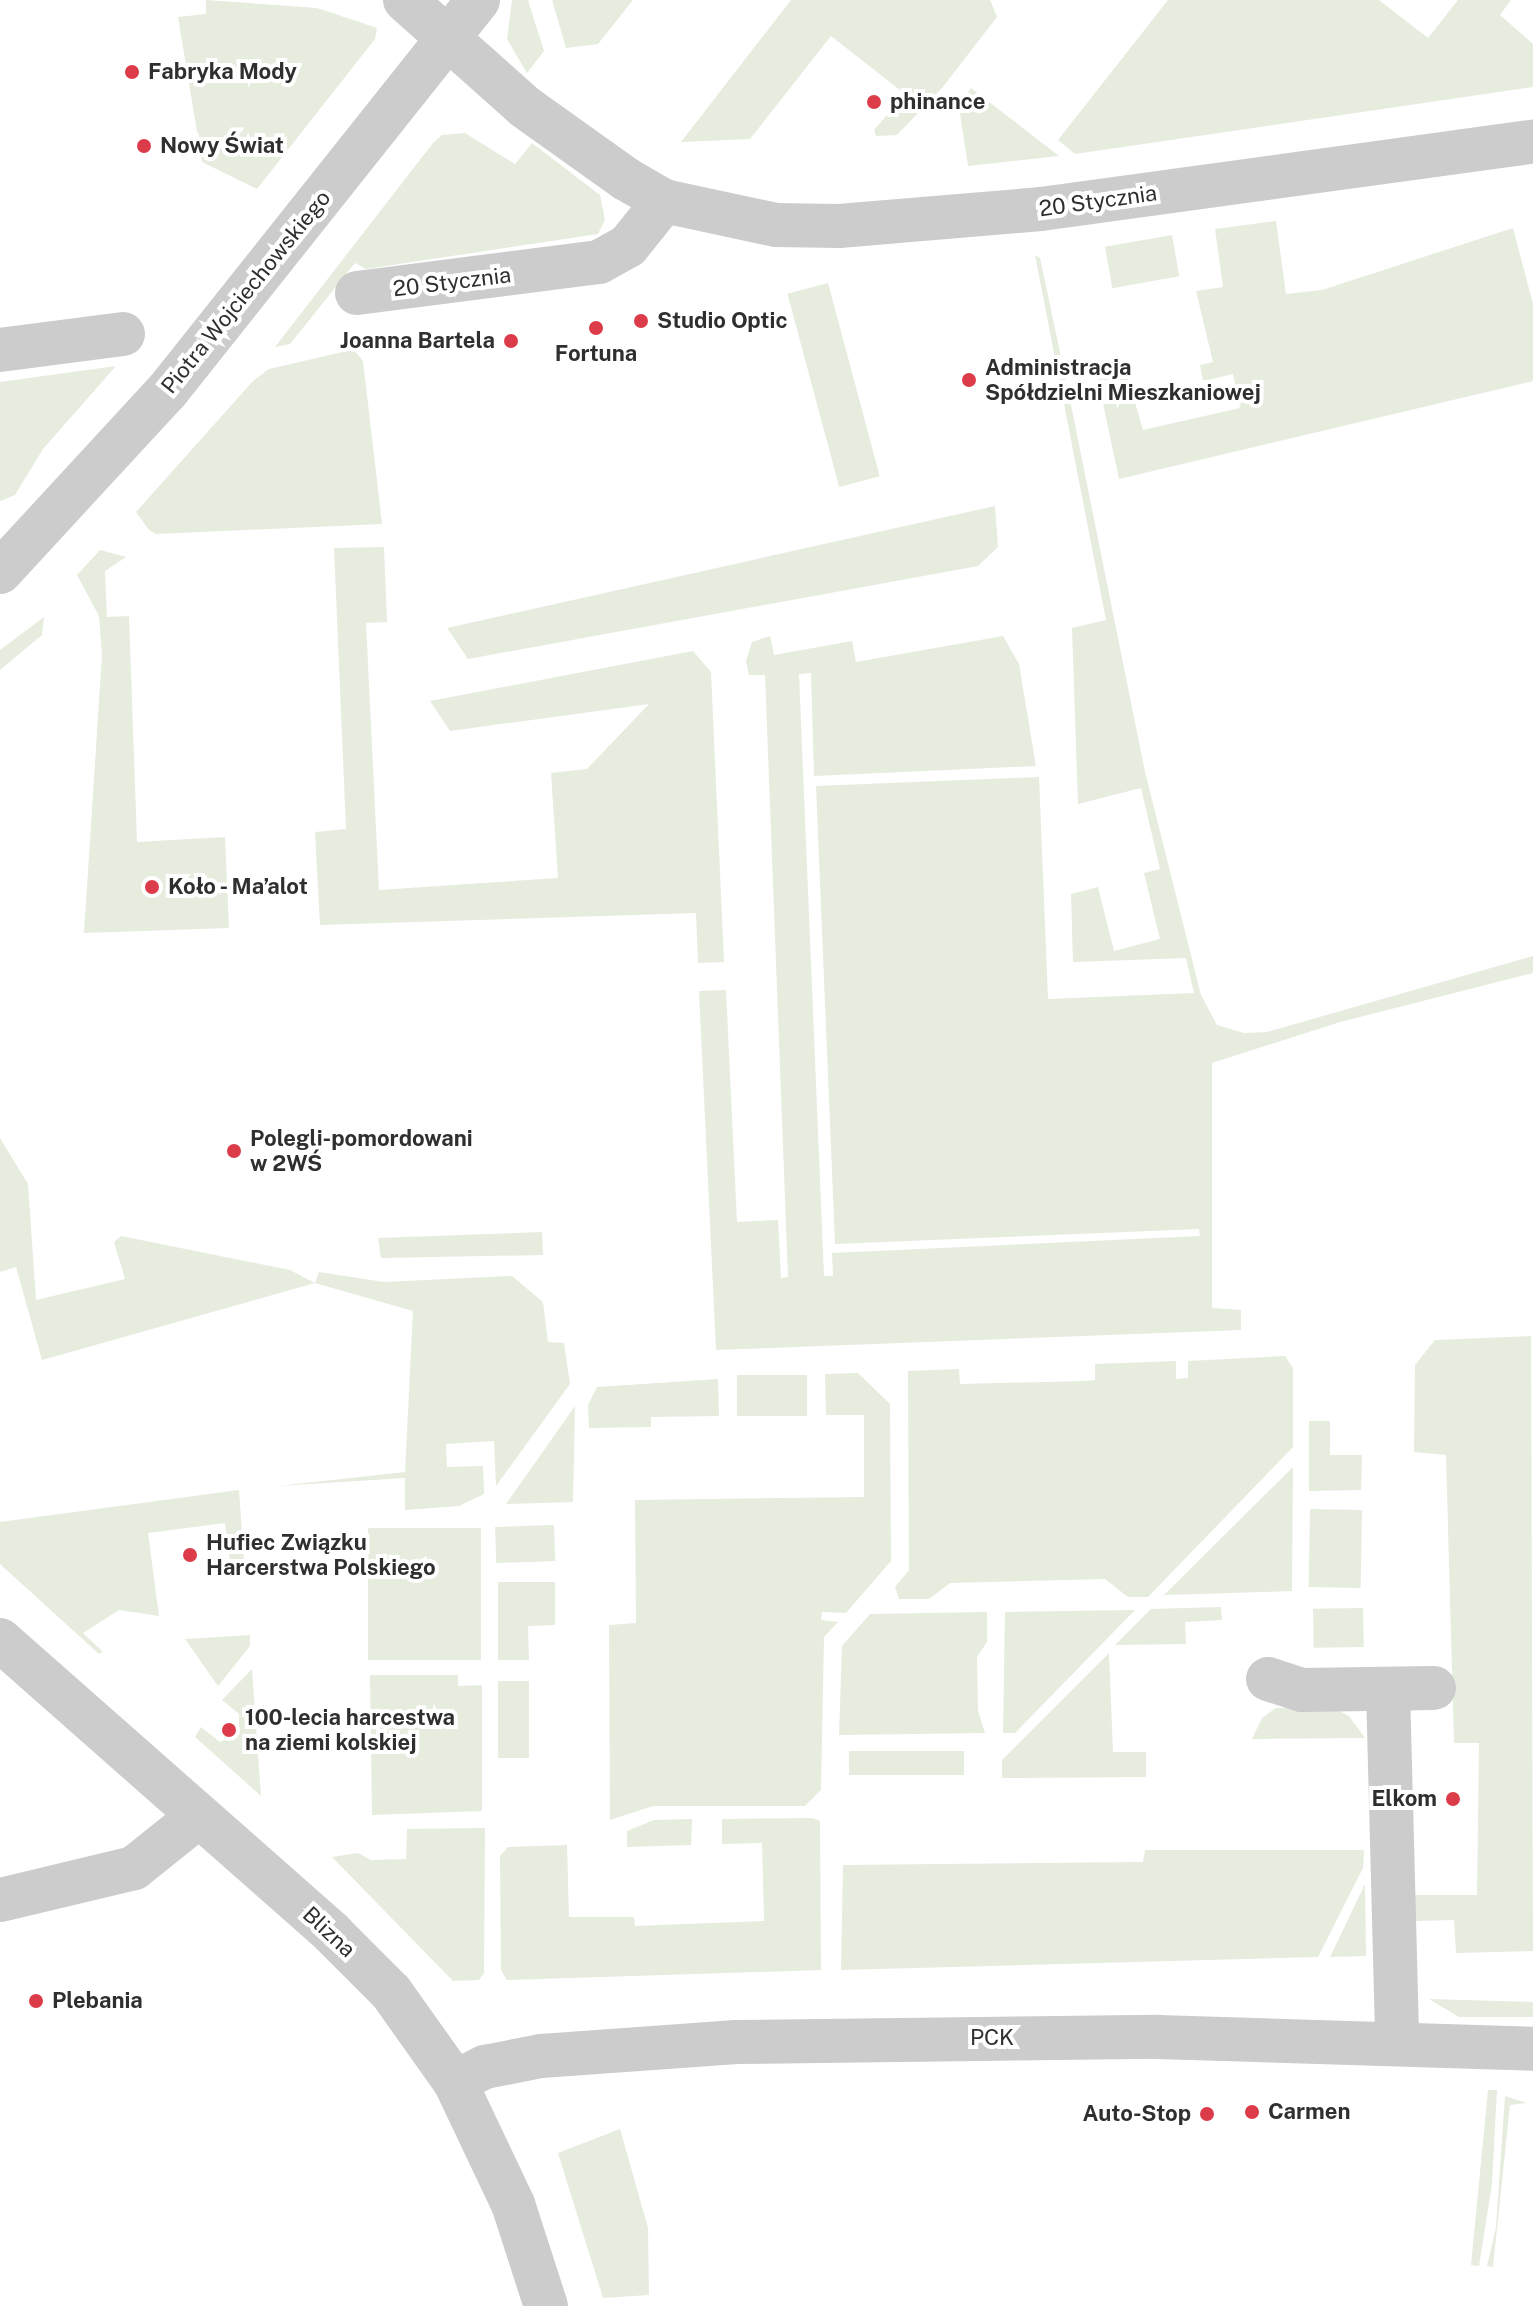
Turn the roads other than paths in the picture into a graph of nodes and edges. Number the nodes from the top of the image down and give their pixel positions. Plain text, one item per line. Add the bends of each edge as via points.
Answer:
1 (405, 0) edge
2 (478, 0) edge
3 (447, 38) junction
4 (1533, 142) edge
5 (664, 201) junction
6 (357, 293) dead end
7 (123, 334) dead end
8 (0, 350) edge
9 (1, 568) edge
10 (0, 1640) edge
11 (1268, 1679) dead end
12 (1434, 1688) dead end
13 (1388, 1689) junction
14 (199, 1816) junction
15 (0, 1900) edge
16 (1397, 2042) junction
17 (1533, 2049) edge
18 (455, 2082) junction
19 (546, 2306) edge

1 - 3 street, 20 Stycznia
2 - 3 street, Piotra Wojciechowskiego
3 - 5 street, 20 Stycznia via 525,107
3 - 9 street, Piotra Wojciechowskiego via 168,390
4 - 5 street, 20 Stycznia via 1041,209 878,223 776,225
5 - 6 street, 20 Stycznia via 628,246 599,262
7 - 8 street
10 - 14 street, Blizna
11 - 13 street via 1302,1690
12 - 13 street
13 - 16 street
14 - 15 street via 134,1868
14 - 18 street, Blizna via 391,1992
16 - 17 street, PCK
16 - 18 street, PCK via 1158,2037 736,2042 541,2056 485,2067
18 - 19 street, Blizna via 513,2204

